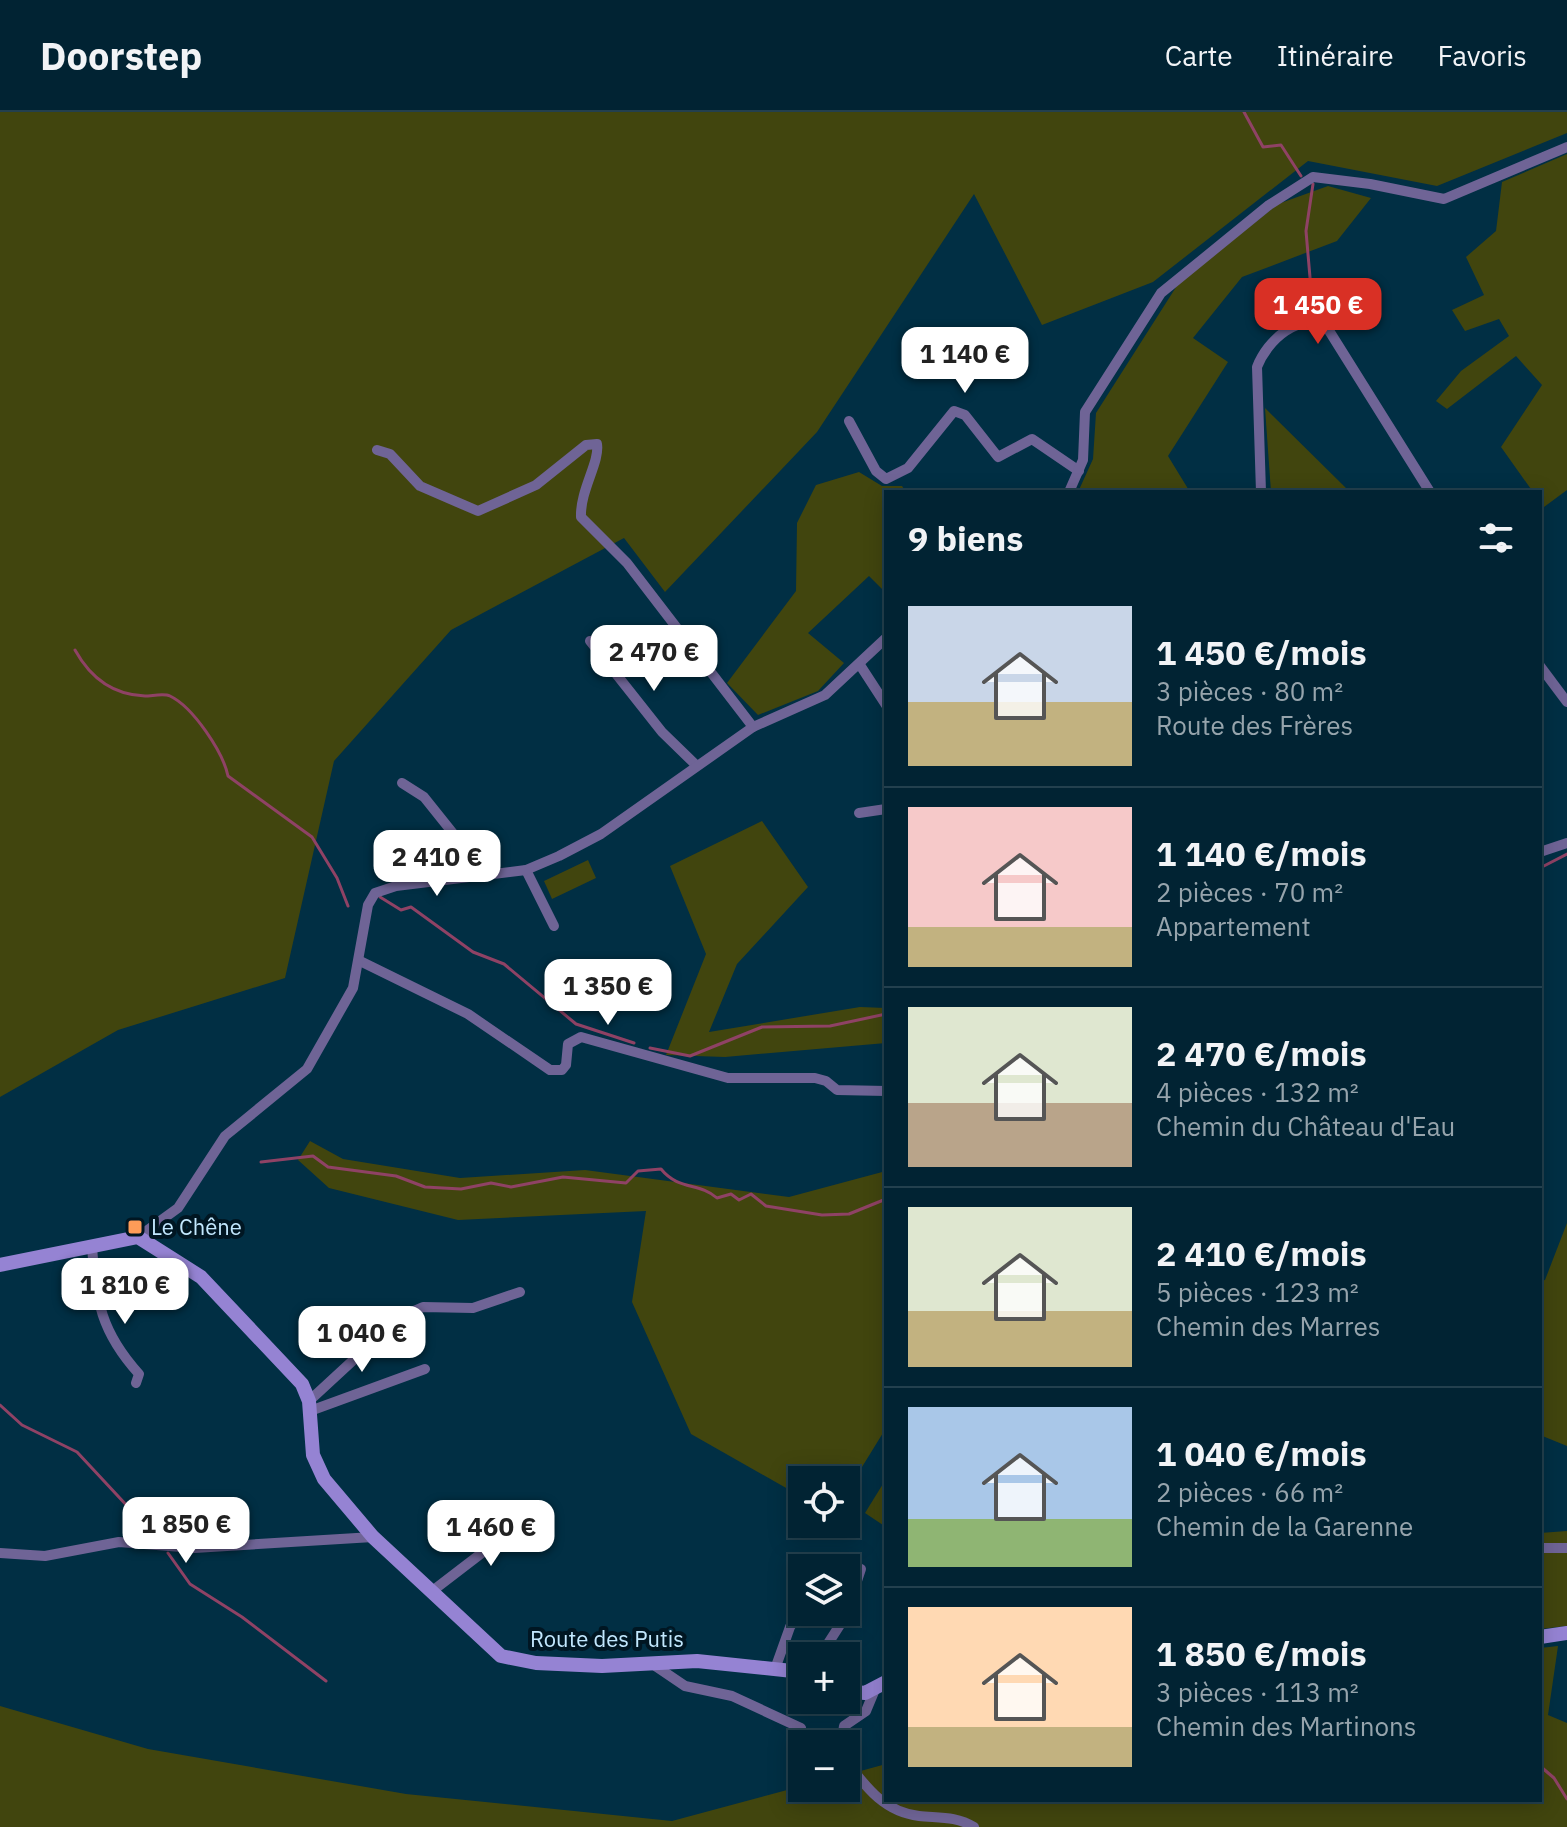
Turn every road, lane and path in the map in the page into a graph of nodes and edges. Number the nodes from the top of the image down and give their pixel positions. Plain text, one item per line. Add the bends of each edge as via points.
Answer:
1 (1567, 147) edge
2 (849, 421) dead end
3 (377, 450) dead end
4 (1079, 471) junction
5 (1070, 490) edge
6 (1261, 490) edge
7 (1429, 490) edge
8 (884, 640) edge
9 (590, 641) dead end
10 (860, 665) junction
11 (1542, 669) edge
12 (884, 702) edge
13 (1567, 702) edge
14 (753, 727) junction
15 (696, 765) junction
16 (402, 783) dead end
17 (884, 809) edge
18 (859, 813) dead end
19 (1567, 843) edge
20 (1542, 851) edge
21 (526, 870) junction
22 (498, 873) junction
23 (554, 926) dead end
24 (360, 961) junction
25 (884, 1091) edge
26 (138, 1237) junction
27 (92, 1247) junction
28 (0, 1265) edge
29 (520, 1292) dead end
30 (425, 1369) dead end
31 (136, 1383) dead end
32 (310, 1406) junction
33 (530, 1521) dead end
34 (373, 1537) junction
35 (1542, 1548) edge
36 (1567, 1548) edge
37 (0, 1553) edge
38 (861, 1569) dead end
39 (431, 1592) junction
40 (791, 1626) edge
41 (1567, 1633) edge
42 (1542, 1637) edge
43 (829, 1642) edge
44 (654, 1665) junction
45 (775, 1669) junction
46 (788, 1670) edge
47 (881, 1685) edge
48 (860, 1692) edge
49 (801, 1728) dead end
50 (843, 1730) edge
51 (860, 1779) edge
52 (974, 1827) edge

1 - 4 street via 1444,199 1313,177 1269,205 1161,293 1085,412
2 - 4 street via 876,471 886,479 908,468 954,411 965,415 998,457 1032,439
3 - 14 street via 390,454 420,486 478,511 536,485 586,445 597,444 581,498 581,517 627,563
4 - 5 street
6 - 7 street via 1257,367 1273,340 1309,322 1328,329
8 - 10 street
9 - 15 street via 662,732
10 - 12 street
10 - 14 street via 825,695
11 - 13 street
14 - 15 street
15 - 21 street via 601,834
16 - 22 street via 424,797 464,847
17 - 18 street
19 - 20 street
21 - 22 street
21 - 23 street
22 - 24 street via 375,893 368,905
24 - 25 street via 468,1014 550,1070 562,1070 568,1044 581,1037 728,1078 815,1078 837,1090
24 - 26 street via 338,1018 307,1069 225,1136 184,1201
26 - 27 street
26 - 32 street, Route des Putis via 201,1277 293,1374
27 - 28 street
27 - 31 street via 98,1307 113,1340 139,1374
29 - 32 street via 473,1308 423,1307 400,1317
30 - 32 street
32 - 34 street, Route des Putis via 316,1465
33 - 39 street
34 - 37 street via 194,1548 119,1542 45,1556
34 - 39 street, Route des Putis
35 - 36 street
38 - 43 street via 845,1617
39 - 44 street, Route des Putis via 501,1656 536,1663
40 - 45 street
41 - 42 street
44 - 45 street, Route des Putis via 697,1661
44 - 49 street via 685,1686 732,1696
45 - 46 street, Route des Putis
47 - 48 street
47 - 50 street via 866,1711
51 - 52 street via 894,1809 957,1819

